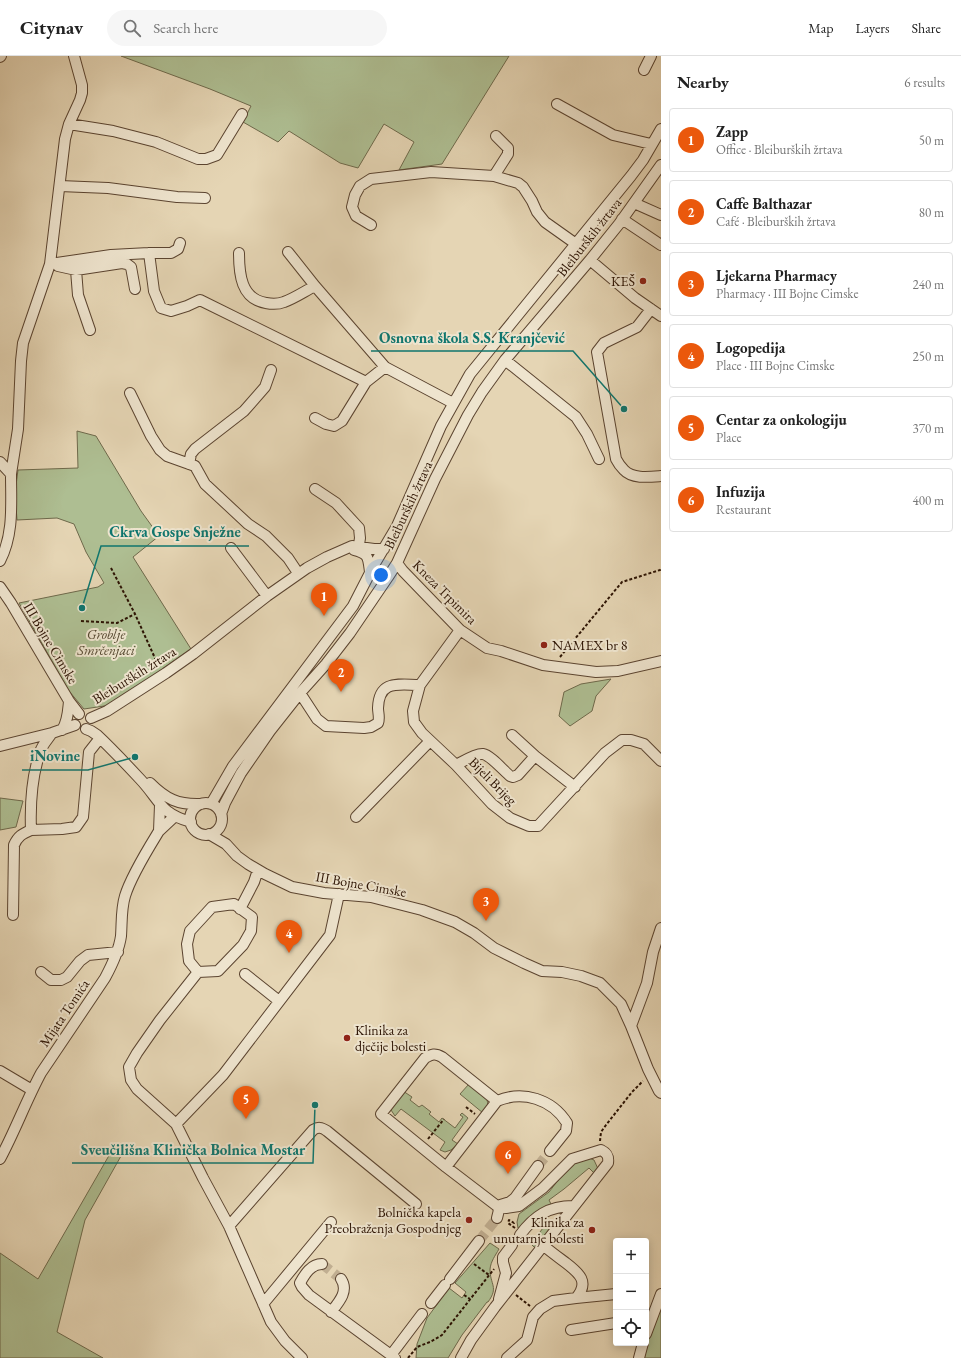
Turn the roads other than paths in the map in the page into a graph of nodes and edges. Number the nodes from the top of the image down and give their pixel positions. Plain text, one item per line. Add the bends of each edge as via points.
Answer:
1 (652, 56) edge
2 (74, 58) edge
3 (644, 70) dead end
4 (557, 104) dead end
5 (242, 114) dead end
6 (68, 124) junction
7 (661, 129) edge
8 (496, 136) dead end
9 (652, 144) junction
10 (661, 165) edge
11 (494, 176) junction
12 (60, 186) junction
13 (205, 198) dead end
14 (634, 203) junction
15 (661, 215) edge
16 (622, 219) junction
17 (371, 225) dead end
18 (180, 243) dead end
19 (576, 244) junction
20 (661, 245) edge
21 (288, 252) dead end
22 (148, 253) junction
23 (239, 253) dead end
24 (590, 260) junction
25 (50, 264) junction
26 (76, 270) junction
27 (315, 286) junction
28 (135, 289) dead end
29 (651, 309) junction
30 (661, 316) edge
31 (90, 330) dead end
32 (505, 360) junction
33 (385, 367) junction
34 (271, 370) dead end
35 (366, 382) junction
36 (130, 393) dead end
37 (452, 403) junction
38 (315, 418) dead end
39 (599, 460) dead end
40 (0, 462) edge
41 (189, 464) junction
42 (12, 474) junction
43 (661, 476) edge
44 (315, 489) dead end
45 (231, 548) dead end
46 (358, 549) junction
47 (384, 549) junction
48 (0, 561) edge
49 (397, 563) junction
50 (370, 572) junction
51 (298, 574) junction
52 (0, 587) edge
53 (267, 596) junction
54 (460, 630) junction
55 (661, 661) edge
56 (420, 685) junction
57 (300, 693) junction
58 (69, 701) junction
59 (79, 714) junction
60 (89, 723) junction
61 (75, 725) junction
62 (62, 730) junction
63 (512, 735) dead end
64 (100, 738) junction
65 (42, 740) junction
66 (430, 741) junction
67 (1, 742) edge
68 (535, 756) junction
69 (661, 761) edge
70 (456, 765) junction
71 (575, 787) junction
72 (206, 804) junction
73 (160, 805) junction
74 (221, 814) junction
75 (175, 816) junction
76 (356, 817) dead end
77 (191, 822) junction
78 (219, 827) junction
79 (31, 830) junction
80 (158, 831) junction
81 (209, 834) junction
82 (226, 844) junction
83 (258, 870) junction
84 (339, 894) junction
85 (240, 909) junction
86 (13, 915) dead end
87 (661, 928) edge
88 (118, 952) junction
89 (41, 972) dead end
90 (198, 972) junction
91 (245, 974) dead end
92 (279, 1001) junction
93 (631, 1026) junction
94 (0, 1071) edge
95 (32, 1090) junction
96 (661, 1093) edge
97 (498, 1101) junction
98 (176, 1124) junction
99 (550, 1150) tunnel mouth
100 (0, 1159) edge
101 (538, 1166) tunnel mouth
102 (446, 1167) junction
103 (416, 1204) dead end
104 (573, 1206) junction
105 (499, 1212) junction
106 (331, 1222) dead end
107 (229, 1226) junction
108 (520, 1234) road end
109 (479, 1241) tunnel mouth
110 (512, 1245) dead end
111 (544, 1246) junction
112 (322, 1264) dead end
113 (341, 1279) dead end
114 (583, 1283) junction
115 (613, 1294) edge
116 (661, 1294) edge
117 (596, 1296) junction
118 (576, 1298) junction
119 (431, 1303) dead end
120 (263, 1304) junction
121 (497, 1305) junction
122 (331, 1312) junction
123 (422, 1314) dead end
124 (613, 1323) edge
125 (649, 1326) edge
126 (571, 1330) dead end
127 (642, 1346) edge
128 (393, 1357) edge
129 (302, 1358) edge
130 (461, 1358) edge
131 (507, 1358) edge
132 (639, 1358) edge

1 - 3 street
2 - 6 street via 82,93
4 - 9 street via 613,135
5 - 6 street via 217,155 206,159 113,131
6 - 12 street
7 - 9 street, Bleiburških žrtava
8 - 11 street via 508,148 508,154
9 - 19 street, Bleiburških žrtava via 631,176
10 - 14 street, Bleiburških žrtava
11 - 17 street, Bleiburških žrtava via 431,172 371,179 360,186 352,207 356,216
11 - 19 street, Bleiburških žrtava via 523,187 544,222
12 - 13 street
12 - 25 street
14 - 15 street
14 - 16 street, Bleiburških žrtava
16 - 20 street
16 - 24 street, Bleiburških žrtava
18 - 22 street via 178,249 170,253
19 - 37 street, Bleiburških žrtava via 470,374
21 - 27 street
22 - 25 street via 111,255
22 - 35 street via 154,291 161,308 171,311 200,300
23 - 27 street via 239,267 245,289 250,297 258,301 283,302
24 - 29 street
24 - 32 street, Bleiburških žrtava
25 - 26 street
25 - 42 street via 23,343 18,429
26 - 28 street via 127,264 131,267
26 - 31 street via 78,295
27 - 33 street
29 - 30 street
29 - 43 street via 637,326 604,344 597,352 616,460 630,475
32 - 39 street via 576,417
32 - 49 street, Bleiburških žrtava via 468,415 435,479
33 - 35 street
33 - 37 street
34 - 41 street via 265,387 244,411 191,454
35 - 38 street via 342,421 334,426
36 - 41 street via 160,450 167,456
37 - 47 street, Bleiburških žrtava via 397,526
40 - 42 street
41 - 51 street via 195,466 205,484 288,558
42 - 48 street via 12,519 6,548
44 - 46 street, Bleiburških žrtava via 336,503 359,528
45 - 53 street
46 - 47 street, Bleiburških žrtava
46 - 50 street, Bleiburških žrtava via 368,558
46 - 51 street, Bleiburških žrtava via 352,546 346,548
47 - 50 street, Bleiburških žrtava
49 - 54 street, Kneza Trpimira
49 - 57 street, Bleiburških žrtava via 350,633
50 - 72 street, Bleiburških žrtava via 353,606
51 - 53 street, Bleiburških žrtava
52 - 58 street, III Bojne Cimske
53 - 60 street, Bleiburških žrtava via 193,654
54 - 55 street, Kneza Trpimira via 487,648 543,665 596,672 618,671
54 - 56 street, Bijeli Brijeg
56 - 57 street via 397,684 384,690 380,694 378,723 371,728 326,726 317,719
56 - 66 street, Bijeli Brijeg via 413,711 414,722
57 - 74 street, Bleiburških žrtava via 241,773 224,803
58 - 59 street, III Bojne Cimske
58 - 62 street
59 - 60 street via 87,714
59 - 61 street via 74,720
60 - 61 street via 81,730
60 - 64 street via 91,730
60 - 72 street via 160,792 174,801
61 - 62 street
62 - 65 street
63 - 68 street
64 - 73 street via 141,779
64 - 79 street via 89,752 83,817 76,827
65 - 67 street
65 - 79 street via 34,778
66 - 70 street, Bijeli Brijeg
66 - 76 street
68 - 70 street via 518,776 513,777 484,754
68 - 71 street
69 - 71 street, Bijeli Brijeg via 644,744 622,740 605,753
70 - 71 street, Bijeli Brijeg via 492,804 510,818 529,826 538,826
72 - 74 street via 215,806
72 - 77 street via 194,809
73 - 75 street
73 - 80 street, Mijata Tomića
74 - 78 street
75 - 77 street
75 - 80 street, Mijata Tomića
77 - 81 street via 198,832
78 - 81 street
78 - 82 street, III Bojne Cimske
79 - 86 street via 17,838 14,845
80 - 88 street, Mijata Tomića via 125,896
81 - 82 street, III Bojne Cimske
82 - 83 street, III Bojne Cimske via 237,856
83 - 84 street, III Bojne Cimske via 292,887
83 - 85 street
84 - 92 street via 330,935
84 - 93 street, III Bojne Cimske via 371,898 422,910 455,922 494,948 542,971 581,976 600,984 621,1004
85 - 90 street via 252,917 251,930 243,945 218,971
85 - 90 street via 234,904 212,907 190,931 187,944 190,961
87 - 93 street via 647,983
88 - 89 street, Mijata Tomića via 88,955 61,980 51,980
88 - 95 street, Mijata Tomića via 105,978
90 - 98 street via 160,1020 129,1067 131,1080 137,1090
91 - 92 street
92 - 98 street via 222,1075
93 - 96 street, III Bojne Cimske via 650,1074
94 - 95 street
95 - 100 street, Mijata Tomića
97 - 99 street via 506,1097 530,1096 562,1114 567,1122 566,1131
97 - 102 street
97 - 102 street via 437,1054 425,1058 381,1114
98 - 107 street
101 - 105 street via 515,1198
102 - 105 street
103 - 107 street via 327,1131 318,1128 312,1130
104 - 105 street via 608,1163 609,1158 601,1150 572,1159 533,1196 519,1206
104 - 108 street via 562,1206 544,1212
104 - 111 street
106 - 120 street
107 - 120 street
109 - 119 street
110 - 121 street via 503,1257 506,1273
111 - 114 street via 579,1274
111 - 121 street
112 - 122 street via 313,1266 300,1283 309,1295
113 - 122 street via 343,1297
114 - 117 street via 590,1293
114 - 118 street via 582,1292
115 - 117 street
116 - 125 street
117 - 118 street
118 - 131 street via 553,1301 540,1309 533,1317 527,1340
120 - 129 street via 271,1322
121 - 130 street
122 - 128 street
123 - 128 street
124 - 126 street
127 - 132 street

